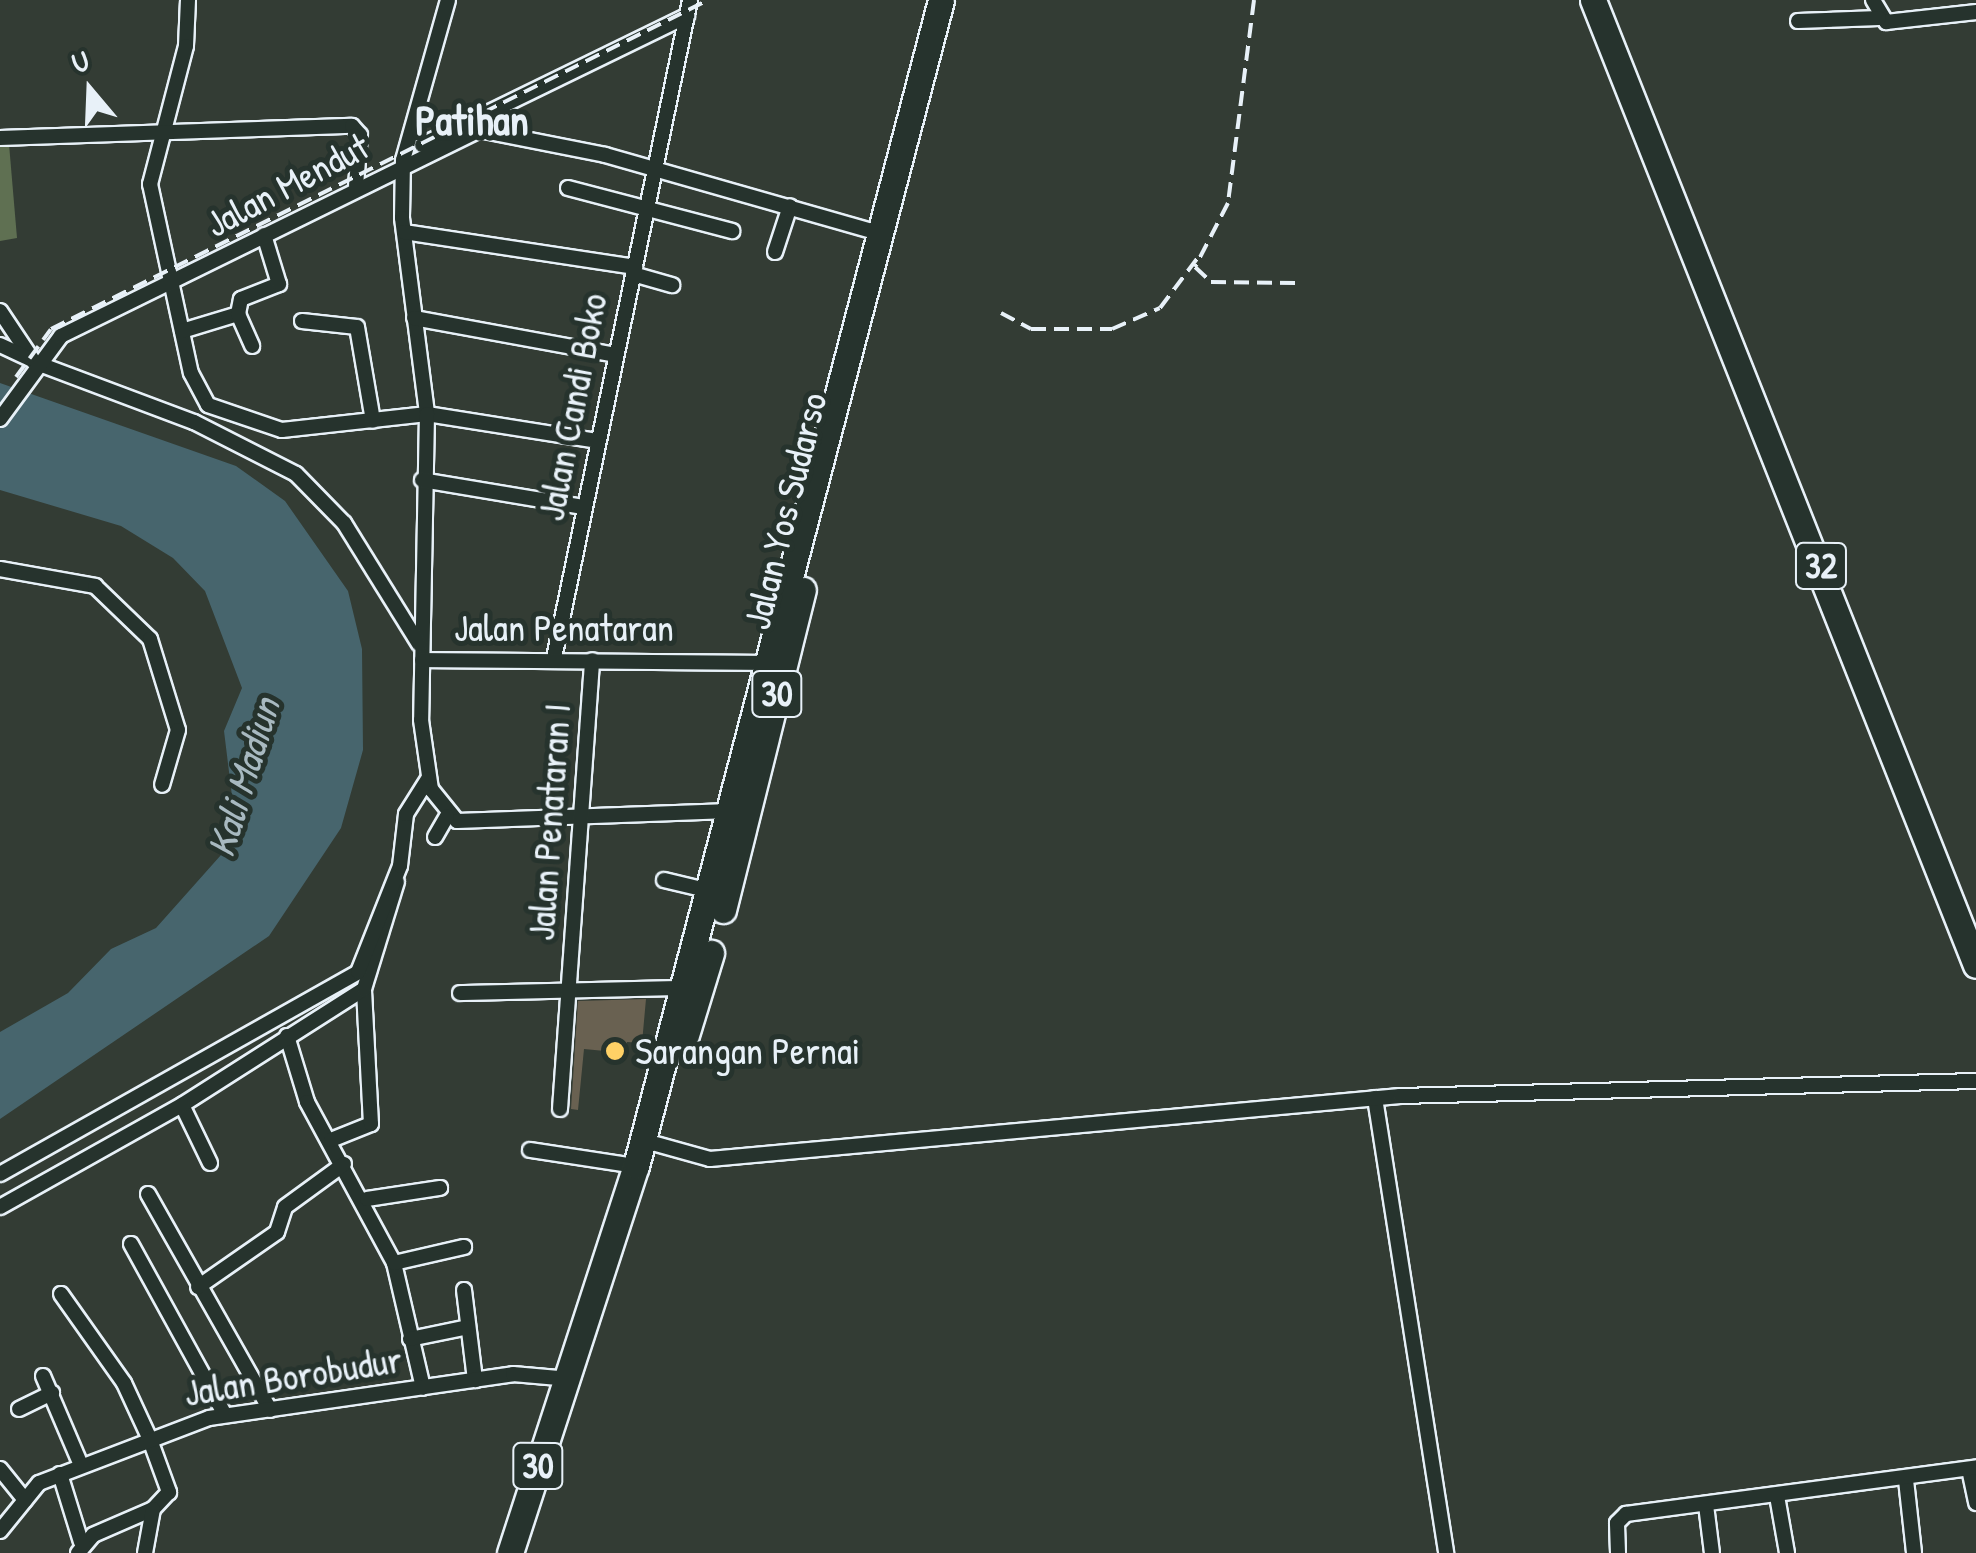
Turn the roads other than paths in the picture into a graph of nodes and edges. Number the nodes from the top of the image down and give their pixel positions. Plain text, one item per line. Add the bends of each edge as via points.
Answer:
1 (188, 0) edge
2 (448, 0) edge
3 (690, 0) edge
4 (941, 0) edge
5 (958, 0) edge
6 (1593, 0) edge
7 (1612, 0) edge
8 (1873, 0) edge
9 (1976, 12) edge
10 (686, 16) junction
11 (1879, 18) junction
12 (1798, 21) dead end
13 (479, 124) junction
14 (159, 129) junction
15 (0, 138) edge
16 (407, 158) junction
17 (1666, 168) junction
18 (657, 170) junction
19 (356, 186) junction
20 (568, 188) dead end
21 (790, 206) junction
22 (648, 208) junction
23 (732, 231) dead end
24 (404, 232) junction
25 (878, 233) junction
26 (264, 235) junction
27 (775, 252) dead end
28 (634, 270) junction
29 (170, 284) junction
30 (672, 284) dead end
31 (0, 311) edge
32 (238, 314) junction
33 (414, 318) junction
34 (302, 321) dead end
35 (182, 331) junction
36 (0, 345) edge
37 (252, 346) dead end
38 (610, 354) junction
39 (32, 361) junction
40 (427, 414) junction
41 (0, 419) edge
42 (373, 421) junction
43 (597, 441) junction
44 (422, 480) junction
45 (584, 507) junction
46 (814, 515) junction
47 (0, 569) edge
48 (422, 654) junction
49 (554, 658) junction
50 (592, 660) junction
51 (765, 663) junction
52 (162, 785) dead end
53 (421, 787) junction
54 (583, 810) junction
55 (730, 810) junction
56 (447, 816) junction
57 (435, 836) dead end
58 (400, 866) junction
59 (664, 880) dead end
60 (710, 891) junction
61 (1976, 965) edge
62 (571, 988) junction
63 (682, 988) junction
64 (364, 990) junction
65 (460, 993) dead end
66 (287, 1036) junction
67 (1976, 1080) edge
68 (1375, 1098) junction
69 (182, 1106) junction
70 (560, 1109) dead end
71 (655, 1112) junction
72 (331, 1140) junction
73 (656, 1144) junction
74 (530, 1150) dead end
75 (210, 1164) dead end
76 (344, 1164) junction
77 (636, 1166) junction
78 (0, 1174) edge
79 (440, 1188) dead end
80 (148, 1194) dead end
81 (367, 1200) junction
82 (0, 1207) edge
83 (130, 1244) dead end
84 (464, 1247) dead end
85 (394, 1263) junction
86 (198, 1287) junction
87 (464, 1290) dead end
88 (60, 1294) dead end
89 (468, 1327) junction
90 (410, 1339) junction
91 (43, 1376) dead end
92 (570, 1379) junction
93 (475, 1380) junction
94 (423, 1388) junction
95 (52, 1393) junction
96 (19, 1410) dead end
97 (270, 1410) junction
98 (225, 1415) junction
99 (148, 1437) junction
100 (81, 1465) junction
101 (0, 1468) edge
102 (1973, 1468) edge
103 (60, 1474) junction
104 (1906, 1480) junction
105 (1777, 1496) junction
106 (24, 1500) junction
107 (1976, 1503) edge
108 (1706, 1505) junction
109 (153, 1509) junction
110 (0, 1531) edge
111 (80, 1548) edge
112 (146, 1553) edge
113 (510, 1553) edge
114 (1446, 1553) edge
115 (1618, 1553) edge
116 (1712, 1553) edge
117 (1787, 1553) edge
118 (1914, 1553) edge

1 - 14 street via 186,46
2 - 16 street, Jalan Penataran
3 - 10 street, Jalan Candi Boko
4 - 25 highway, Jalan Yos Sudarso / 30
5 - 46 highway, Jalan Yos Sudarso / 30
6 - 17 highway, 32
7 - 17 highway, 32
8 - 11 street
9 - 11 street
10 - 13 street, Jalan Mendut
10 - 18 street, Jalan Candi Boko
11 - 12 street
13 - 16 street, Jalan Mendut
13 - 18 street
14 - 15 street
14 - 19 street via 352,126 360,135
14 - 29 street via 150,184
16 - 19 street, Jalan Mendut
16 - 24 street, Jalan Penataran
17 - 61 highway, 32
18 - 21 street
18 - 22 street, Jalan Candi Boko
19 - 26 street, Jalan Mendut
20 - 22 street
21 - 25 street
21 - 27 street
22 - 23 street
22 - 28 street, Jalan Candi Boko
24 - 28 street
24 - 33 street, Jalan Penataran
25 - 46 highway, Jalan Yos Sudarso / 30
26 - 29 street, Jalan Mendut
26 - 32 street via 279,284 241,298
28 - 30 street
28 - 38 street, Jalan Candi Boko
29 - 35 street
29 - 39 street, Jalan Mendut via 74,328
31 - 39 street
32 - 35 street
32 - 37 street
33 - 38 street
33 - 40 street, Jalan Penataran
34 - 42 street via 357,327
35 - 42 street via 208,405 282,430
36 - 39 street
38 - 43 street, Jalan Candi Boko
39 - 41 street, Jalan Mendut
39 - 48 street via 194,422 296,474 344,523
40 - 42 street
40 - 43 street
40 - 44 street, Jalan Penataran
43 - 45 street, Jalan Candi Boko
44 - 45 street
44 - 48 street, Jalan Penataran
45 - 49 street, Jalan Candi Boko
46 - 51 highway, Jalan Yos Sudarso / 30
46 - 71 highway, Jalan Yos Sudarso / 30
47 - 52 street via 96,586 150,639 178,730
48 - 49 street, Jalan Penataran
48 - 53 street
49 - 50 street, Jalan Penataran
50 - 51 street, Jalan Penataran
50 - 54 street, Jalan Penataran I
51 - 55 highway, Jalan Yos Sudarso / 30
53 - 56 street
53 - 58 street
54 - 55 street
54 - 56 street
54 - 62 street, Jalan Penataran I
55 - 60 highway, Jalan Yos Sudarso / 30
56 - 57 street
58 - 64 street
58 - 78 street via 358,972
59 - 60 street
60 - 63 highway, Jalan Yos Sudarso / 30
62 - 63 street
62 - 65 street
62 - 70 street, Jalan Penataran I
63 - 71 highway, Jalan Yos Sudarso / 30
64 - 66 street
64 - 72 street via 371,1124
66 - 69 street
66 - 72 street via 306,1102
67 - 68 street
68 - 73 street via 710,1160
68 - 114 street
69 - 75 street
69 - 82 street
71 - 73 highway, Jalan Yos Sudarso / 30
71 - 77 highway, Jalan Yos Sudarso / 30
72 - 76 street
73 - 92 highway, Jalan Yos Sudarso / 30 via 588,1355
74 - 77 street
76 - 81 street
76 - 86 street via 285,1207 277,1232
77 - 92 highway, Jalan Yos Sudarso / 30
79 - 81 street
80 - 86 street
81 - 85 street
83 - 98 street
84 - 85 street
85 - 90 street
86 - 97 street
87 - 89 street
88 - 99 street via 124,1383
89 - 90 street
89 - 93 street
90 - 94 street
91 - 95 street
92 - 93 street, Jalan Borobudur
92 - 113 highway, Jalan Yos Sudarso / 30
93 - 94 street, Jalan Borobudur
94 - 97 street, Jalan Borobudur
95 - 96 street
95 - 100 street
97 - 98 street, Jalan Borobudur
98 - 99 street, Jalan Borobudur
99 - 100 street, Jalan Borobudur
99 - 109 street via 169,1492
100 - 103 street, Jalan Borobudur
101 - 106 street
102 - 104 street
102 - 107 street
103 - 106 street, Jalan Borobudur
103 - 111 street
104 - 105 street
104 - 118 street
105 - 108 street
105 - 117 street
106 - 110 street, Jalan Borobudur
108 - 115 street via 1620,1517
108 - 116 street
109 - 111 street
109 - 112 street

